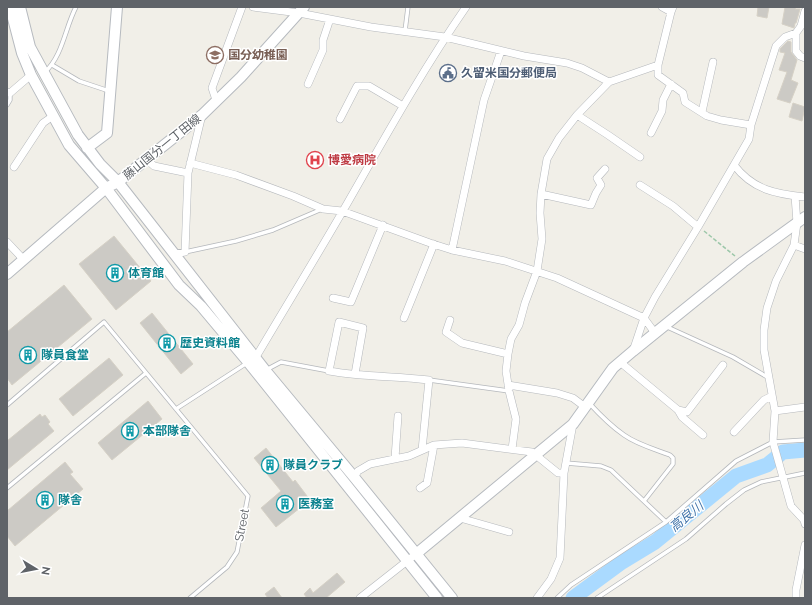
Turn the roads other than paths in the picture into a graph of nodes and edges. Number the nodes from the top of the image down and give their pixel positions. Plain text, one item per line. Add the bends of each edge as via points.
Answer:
1 (10, 7) edge
2 (20, 7) edge
3 (76, 7) edge
4 (117, 7) edge
5 (242, 7) edge
6 (253, 7) edge
7 (408, 7) edge
8 (466, 7) edge
9 (662, 7) edge
10 (302, 10) edge
11 (672, 10) edge
12 (805, 11) edge
13 (330, 19) junction
14 (405, 31) junction
15 (796, 33) junction
16 (445, 37) junction
17 (501, 51) junction
18 (805, 58) edge
19 (713, 62) dead end
20 (52, 65) junction
21 (658, 65) junction
22 (44, 73) junction
23 (31, 75) junction
24 (609, 82) junction
25 (308, 84) dead end
26 (671, 84) junction
27 (110, 91) junction
28 (8, 92) edge
29 (216, 100) junction
30 (7, 105) edge
31 (403, 106) junction
32 (702, 112) junction
33 (202, 115) junction
34 (577, 115) junction
35 (53, 116) junction
36 (340, 119) dead end
37 (751, 125) junction
38 (651, 133) dead end
39 (87, 148) junction
40 (640, 157) dead end
41 (146, 159) junction
42 (190, 163) junction
43 (734, 165) junction
44 (14, 167) dead end
45 (605, 169) dead end
46 (188, 173) junction
47 (118, 182) junction
48 (640, 185) dead end
49 (106, 188) junction
50 (541, 194) junction
51 (795, 196) junction
52 (805, 196) edge
53 (323, 209) junction
54 (342, 211) junction
55 (805, 217) edge
56 (797, 223) junction
57 (383, 225) junction
58 (698, 227) junction
59 (7, 242) edge
60 (434, 244) junction
61 (794, 244) junction
62 (805, 248) edge
63 (452, 250) junction
64 (185, 252) junction
65 (174, 254) junction
66 (24, 260) junction
67 (537, 271) junction
68 (7, 274) edge
69 (333, 298) dead end
70 (404, 318) dead end
71 (644, 318) junction
72 (450, 320) dead end
73 (664, 326) junction
74 (655, 333) junction
75 (633, 351) junction
76 (508, 354) junction
77 (252, 360) junction
78 (620, 362) junction
79 (724, 365) dead end
80 (265, 370) junction
81 (329, 371) junction
82 (146, 373) junction
83 (355, 374) junction
84 (769, 378) junction
85 (429, 380) junction
86 (508, 388) junction
87 (772, 396) junction
88 (7, 405) edge
89 (587, 405) junction
90 (805, 407) edge
91 (176, 409) junction
92 (678, 410) junction
93 (775, 411) junction
94 (398, 416) dead end
95 (573, 424) junction
96 (734, 432) dead end
97 (703, 435) dead end
98 (805, 440) edge
99 (773, 442) junction
100 (434, 445) junction
101 (512, 449) junction
102 (422, 450) junction
103 (536, 455) junction
104 (395, 458) junction
105 (566, 463) junction
106 (564, 473) junction
107 (805, 473) edge
108 (354, 477) junction
109 (784, 478) junction
110 (7, 488) edge
111 (420, 488) dead end
112 (644, 501) junction
113 (460, 518) junction
114 (666, 522) junction
115 (805, 524) edge
116 (508, 532) dead end
117 (805, 545) edge
118 (416, 554) junction
119 (408, 561) junction
120 (190, 598) edge
121 (360, 598) edge
122 (437, 598) edge
123 (452, 598) edge
124 (537, 598) edge
125 (558, 598) edge
126 (597, 598) edge
127 (796, 598) edge

1 - 23 street via 22,53
2 - 22 street via 30,47
3 - 20 lane
4 - 27 street
5 - 29 street via 212,88
6 - 10 street
7 - 14 lane
8 - 16 street
9 - 11 street
10 - 13 street
10 - 29 street, 藤山国分一丁田線 via 241,77
11 - 21 street
12 - 15 street
13 - 14 street
13 - 25 street via 323,40 323,50
14 - 16 street
15 - 18 street via 796,51
15 - 37 street via 785,37 776,46
16 - 17 street
16 - 31 street
17 - 24 street via 566,63
17 - 63 street via 484,100
19 - 32 street
20 - 22 lane
20 - 27 lane via 79,81
21 - 24 street
21 - 26 street via 658,75
22 - 39 street
23 - 28 street
23 - 35 street
24 - 34 street
26 - 32 street via 683,93 685,102
26 - 38 street
27 - 39 street via 107,133
28 - 30 lane via 10,100
29 - 33 street, 藤山国分一丁田線
31 - 36 street via 369,86 357,86
31 - 54 street
32 - 37 street via 721,120
33 - 41 street, 藤山国分一丁田線
33 - 42 street
34 - 40 street
34 - 50 street via 559,138 548,159
35 - 44 street via 43,123
35 - 49 street via 69,145
37 - 43 street via 749,139
39 - 47 street
41 - 46 street via 154,166
41 - 47 street, 藤山国分一丁田線
42 - 46 street
42 - 53 street via 236,176
43 - 51 street via 743,176 762,188 778,194
43 - 58 street
45 - 50 street via 597,178 601,185 591,205
46 - 64 street
47 - 49 street, 藤山国分一丁田線
47 - 65 street
48 - 58 street
49 - 66 street, 藤山国分一丁田線
49 - 77 street via 178,285
50 - 67 street via 542,239
51 - 52 street
51 - 56 street
53 - 54 street
53 - 64 lane via 273,230
54 - 57 street
54 - 77 street
55 - 56 street
56 - 61 street
56 - 73 street via 743,262
57 - 60 street
57 - 69 street via 351,302
58 - 71 street
59 - 66 street
60 - 63 street
60 - 70 street
61 - 62 street
61 - 84 street via 776,281 767,308 764,343
63 - 67 street
64 - 65 street
65 - 77 street
66 - 68 street, 藤山国分一丁田線
67 - 71 street
67 - 76 street via 519,325 511,339
71 - 74 street
71 - 75 street
72 - 76 street via 446,332 462,343
73 - 74 street
73 - 84 lane via 734,357
74 - 75 street
75 - 78 street
76 - 86 street
77 - 80 street
77 - 91 lane
77 - 119 street
78 - 89 street
78 - 92 street
79 - 92 street via 687,412
80 - 81 lane via 281,362
80 - 108 street
81 - 83 street
81 - 83 street via 339,322 362,328
82 - 88 lane via 104,322
82 - 91 lane
82 - 110 lane
83 - 85 street
84 - 87 street
85 - 86 lane
85 - 102 street
86 - 89 street via 557,393
86 - 101 street via 516,419
87 - 93 street
87 - 96 street via 764,400
89 - 95 street
89 - 112 lane via 625,436 673,458 673,464
90 - 93 street
91 - 120 lane, Street via 248,496 237,552 228,567
92 - 97 street via 682,417
93 - 99 street
94 - 104 street
95 - 103 street
95 - 105 street
98 - 99 lane
99 - 109 street
99 - 114 lane via 736,461
100 - 101 street via 462,443
100 - 102 street
100 - 111 street via 427,483
101 - 103 street
102 - 104 street via 409,456
103 - 106 street via 558,472
103 - 113 street
104 - 108 street via 370,464 358,471
105 - 106 street
105 - 112 lane via 601,466 610,470
106 - 124 street via 560,558 551,579
107 - 109 lane
108 - 118 street
109 - 115 street via 791,506
109 - 126 lane via 761,482 744,490 686,538
112 - 114 lane
113 - 116 street
113 - 118 street
114 - 125 lane via 571,585
117 - 127 street
118 - 119 street
118 - 123 street
119 - 121 street
119 - 122 street

